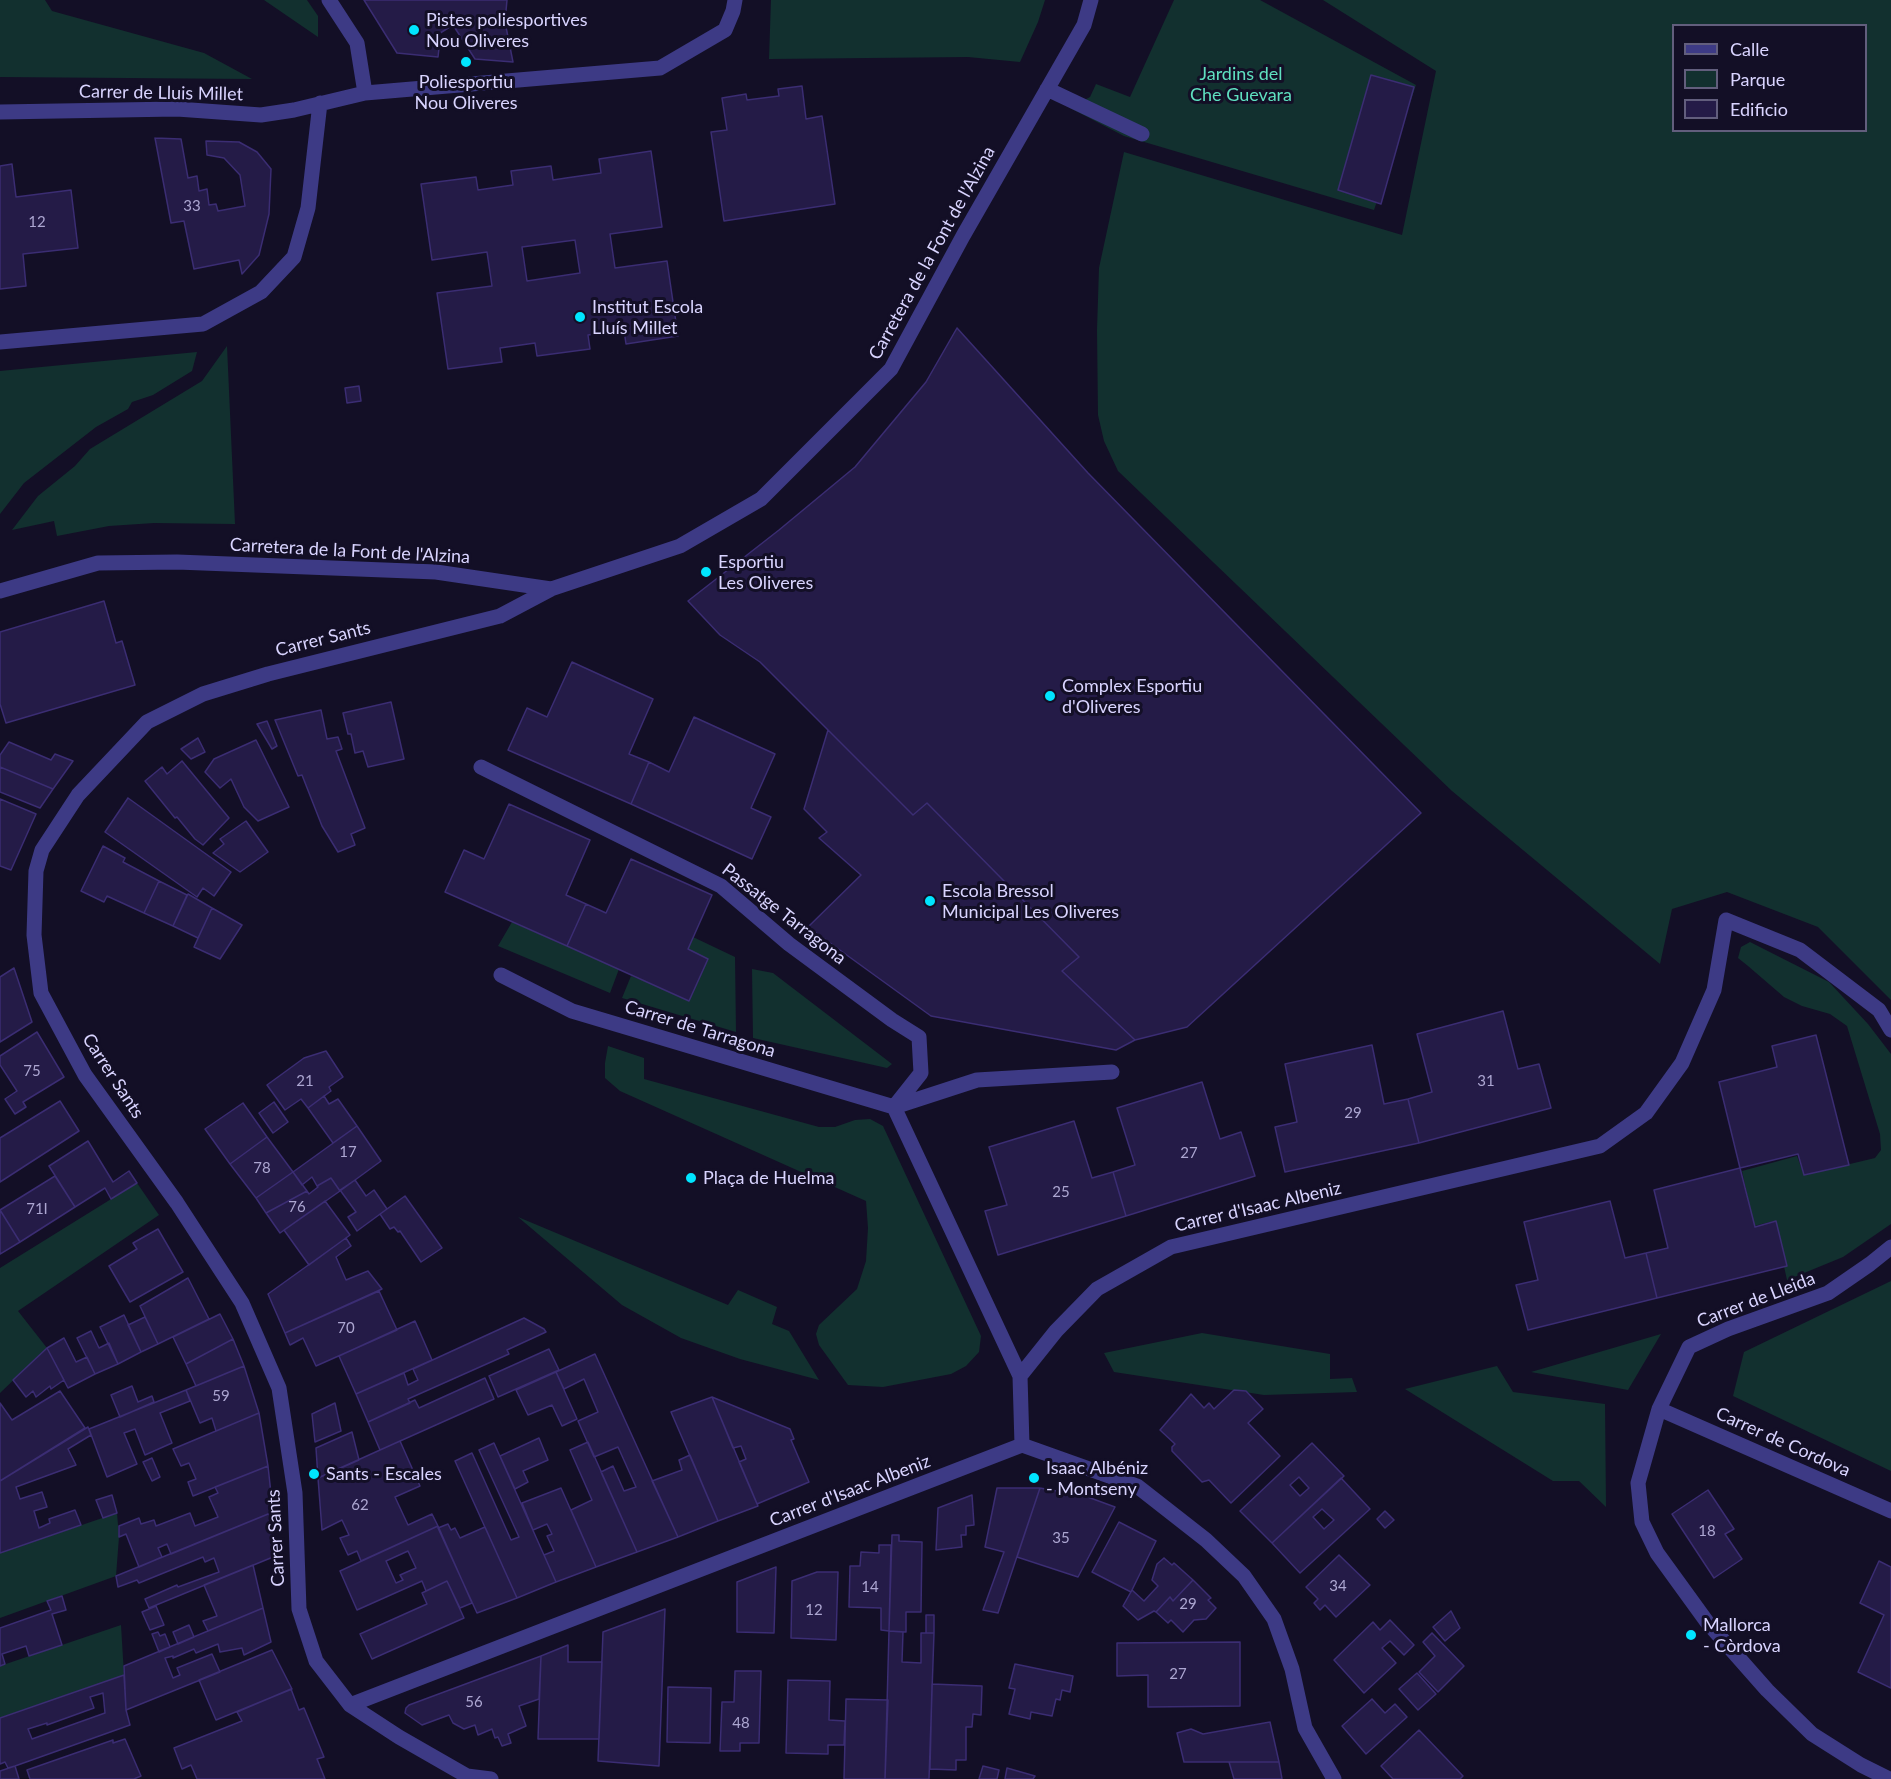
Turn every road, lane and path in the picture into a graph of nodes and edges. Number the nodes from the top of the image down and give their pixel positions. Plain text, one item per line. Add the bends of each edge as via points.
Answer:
1 (329, 0) edge
2 (735, 0) edge
3 (1091, 0) edge
4 (1047, 89) junction
5 (365, 93) junction
6 (320, 103) junction
7 (0, 112) edge
8 (1142, 134) dead end
9 (0, 342) edge
10 (552, 589) junction
11 (0, 591) edge
12 (481, 767) dead end
13 (501, 975) dead end
14 (1891, 1030) edge
15 (1112, 1072) dead end
16 (894, 1107) junction
17 (1891, 1247) edge
18 (1020, 1376) junction
19 (1659, 1409) junction
20 (1022, 1445) junction
21 (1891, 1511) edge
22 (350, 1705) junction
23 (491, 1779) edge
24 (1334, 1779) edge
25 (1889, 1779) edge

1 - 5 street via 357,43
2 - 5 street, Carrer de Lluis Millet via 724,30 660,68
3 - 4 street, Carretera de la Font de l'Alzina via 1084,25
4 - 8 street
4 - 10 street, Carretera de la Font de l'Alzina via 891,369 761,499 680,546
5 - 6 street, Carrer de Lluis Millet
6 - 7 street, Carrer de Lluis Millet via 261,115 177,109
6 - 9 street via 308,208 294,256 261,292 203,324
10 - 11 street, Carretera de la Font de l'Alzina via 436,572 177,562 98,563
10 - 22 street, Carrer Sants via 500,616 268,674 203,694 147,722 78,795 42,850 36,871 34,935 40,993 86,1076 177,1203 242,1303 279,1388 295,1493 299,1609 316,1661
12 - 16 street, Passatge Tarragona via 721,886 789,944 919,1036 921,1073
13 - 16 street, Carrer de Tarragona via 572,1011
14 - 18 street, Carrer d'Isaac Albeniz via 1879,1010 1800,950 1726,920 1714,990 1682,1063 1646,1113 1600,1146 1172,1247 1097,1289
15 - 16 street via 977,1080
16 - 18 street
17 - 19 street, Carrer de Lleida via 1828,1293 1689,1347
18 - 20 street
19 - 21 street, Carrer de Cordova
19 - 25 street, Carrer de Lleida via 1638,1484 1642,1522 1657,1553 1701,1616 1812,1734
20 - 22 street, Carrer d'Isaac Albeniz
20 - 24 street via 1137,1486 1206,1540 1244,1576 1274,1619 1292,1669 1305,1728
22 - 23 street, Carrer Sants via 467,1776

